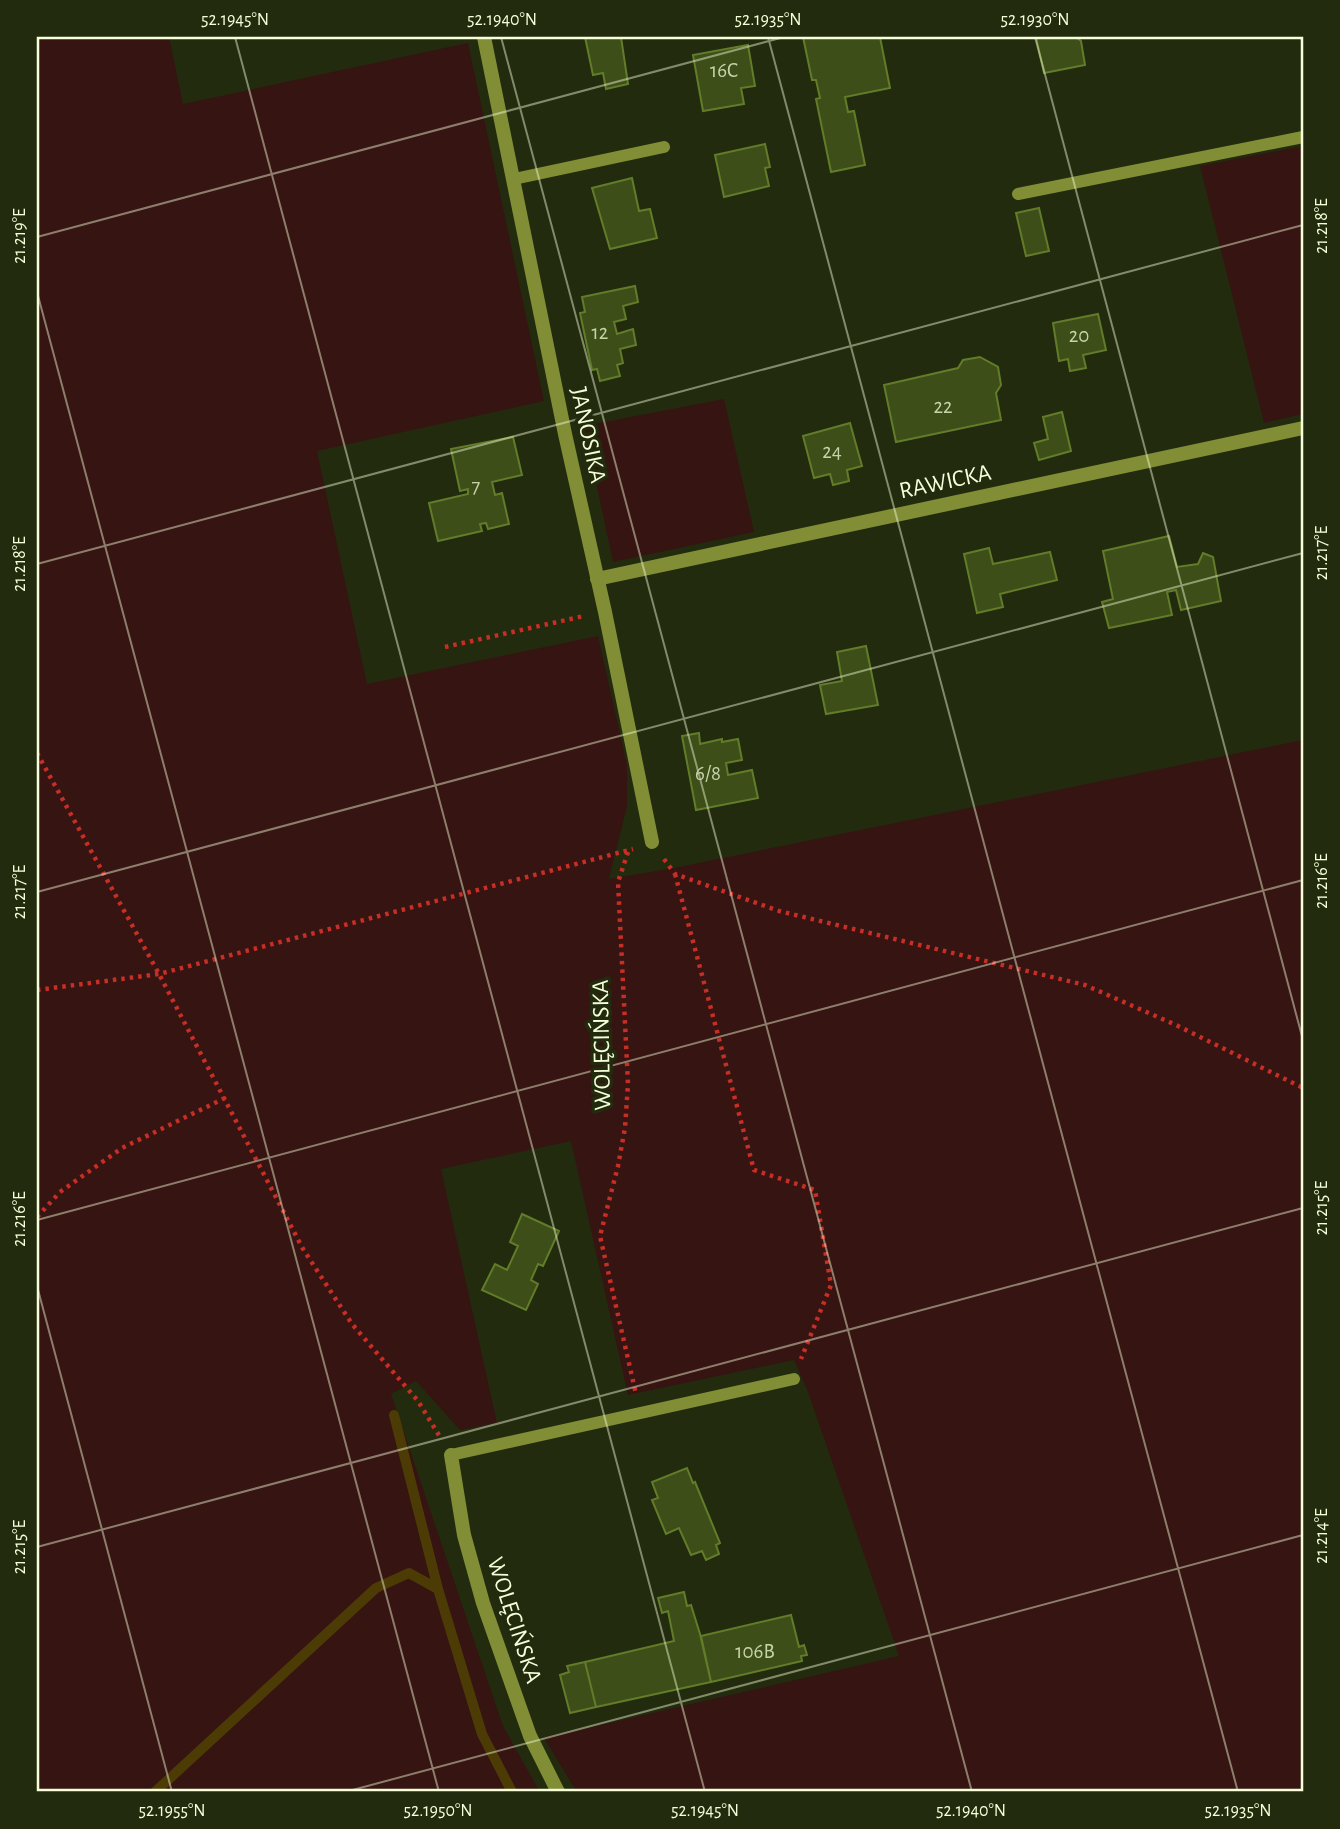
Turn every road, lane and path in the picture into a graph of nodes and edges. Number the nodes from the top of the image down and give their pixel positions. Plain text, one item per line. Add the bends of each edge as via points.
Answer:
1 (484, 37) edge
2 (1303, 137) edge
3 (664, 146) dead end
4 (514, 179) junction
5 (1018, 194) dead end
6 (1303, 428) edge
7 (597, 579) junction
8 (605, 612) junction
9 (445, 647) dead end
10 (37, 753) edge
11 (652, 842) junction
12 (628, 851) junction
13 (675, 874) junction
14 (159, 974) junction
15 (37, 990) edge
16 (1303, 1088) edge
17 (225, 1098) junction
18 (37, 1217) edge
19 (793, 1379) joint
20 (637, 1395) dead end
21 (451, 1455) junction
22 (558, 1792) edge

1 - 4 street, JANOSIKA
2 - 5 lane
3 - 4 lane
4 - 7 street, JANOSIKA
6 - 7 street, RAWICKA
7 - 8 street, JANOSIKA
8 - 9 path
8 - 11 street, JANOSIKA
10 - 14 path
11 - 12 path
11 - 13 path
12 - 14 path
12 - 20 path, WOLĘCIŃSKA via 618,882 626,1117 600,1236
13 - 16 path via 779,911 1085,985
13 - 19 path via 754,1170 815,1191 831,1285
14 - 15 path
14 - 17 path
17 - 18 path via 122,1148 60,1192
17 - 21 path via 303,1249 352,1324 418,1401
19 - 21 lane
21 - 22 street, WOLĘCIŃSKA via 464,1535 483,1604 530,1736

